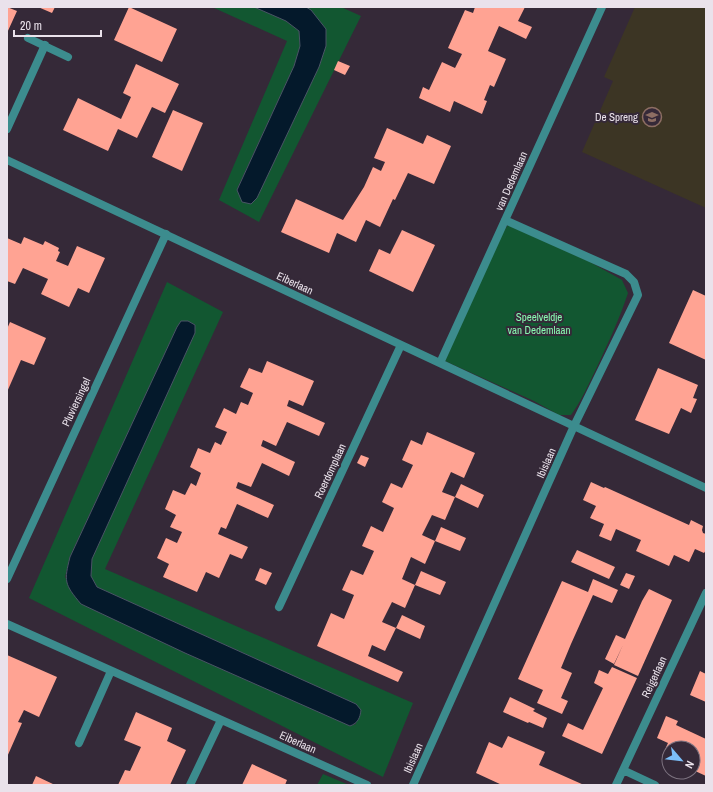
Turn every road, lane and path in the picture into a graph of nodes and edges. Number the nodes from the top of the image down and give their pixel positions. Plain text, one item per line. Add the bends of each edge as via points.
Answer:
1 (602, 7) edge
2 (28, 38) dead end
3 (44, 45) junction
4 (68, 57) dead end
5 (7, 129) edge
6 (7, 160) edge
7 (505, 220) junction
8 (166, 234) junction
9 (401, 345) junction
10 (440, 363) junction
11 (574, 426) junction
12 (706, 488) edge
13 (7, 579) edge
14 (706, 593) edge
15 (280, 607) dead end
16 (7, 624) edge
17 (112, 671) junction
18 (221, 720) junction
19 (79, 743) dead end
20 (623, 770) junction
21 (190, 785) edge
22 (367, 785) edge
23 (413, 785) edge
24 (616, 785) edge
25 (655, 785) edge

1 - 7 street, van Dedemlaan
2 - 3 street
3 - 4 street
3 - 5 street
6 - 8 street, Eiberlaan
7 - 10 street, van Dedemlaan
7 - 11 street, Ibislaan via 626,274 634,282 638,296
8 - 9 street, Eiberlaan
8 - 13 street, Pluviersingel
9 - 10 street, Eiberlaan
9 - 15 street, Roerdomplaan
10 - 11 street, Eiberlaan
11 - 12 street
11 - 23 street, Ibislaan
14 - 20 street, Reigerlaan
16 - 17 street, Eiberlaan
17 - 18 street, Eiberlaan
17 - 19 street
18 - 21 street
18 - 22 street, Eiberlaan
20 - 24 street, Reigerlaan
20 - 25 street

